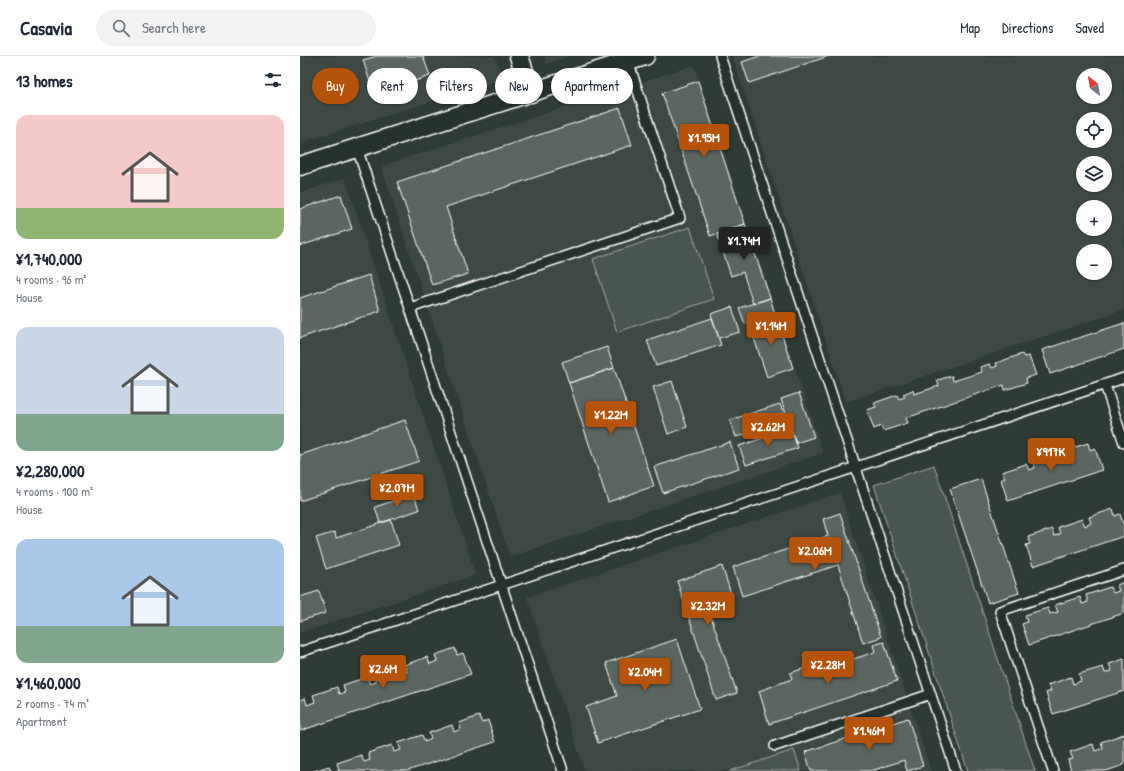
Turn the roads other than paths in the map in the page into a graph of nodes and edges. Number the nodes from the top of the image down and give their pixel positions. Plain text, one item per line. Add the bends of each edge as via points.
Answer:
1 (518, 56) edge
2 (720, 56) edge
3 (637, 59) edge
4 (522, 68) edge
5 (543, 89) edge
6 (495, 104) edge
7 (357, 148) junction
8 (300, 166) edge
9 (410, 308) junction
10 (1124, 378) edge
11 (1105, 384) junction
12 (1124, 443) edge
13 (856, 467) junction
14 (1124, 570) edge
15 (502, 585) junction
16 (300, 652) edge
17 (931, 694) junction
18 (775, 746) dead end
19 (563, 771) edge
20 (956, 771) edge
21 (1053, 771) edge

1 - 4 street
2 - 13 lane
3 - 5 street
3 - 9 lane via 680,218
6 - 7 street
7 - 8 street
7 - 9 lane
9 - 15 lane
10 - 11 lane
11 - 12 lane
11 - 13 lane
13 - 15 lane
13 - 17 lane
14 - 21 lane via 1000,611
15 - 16 lane
15 - 19 lane
17 - 18 lane
17 - 20 lane

